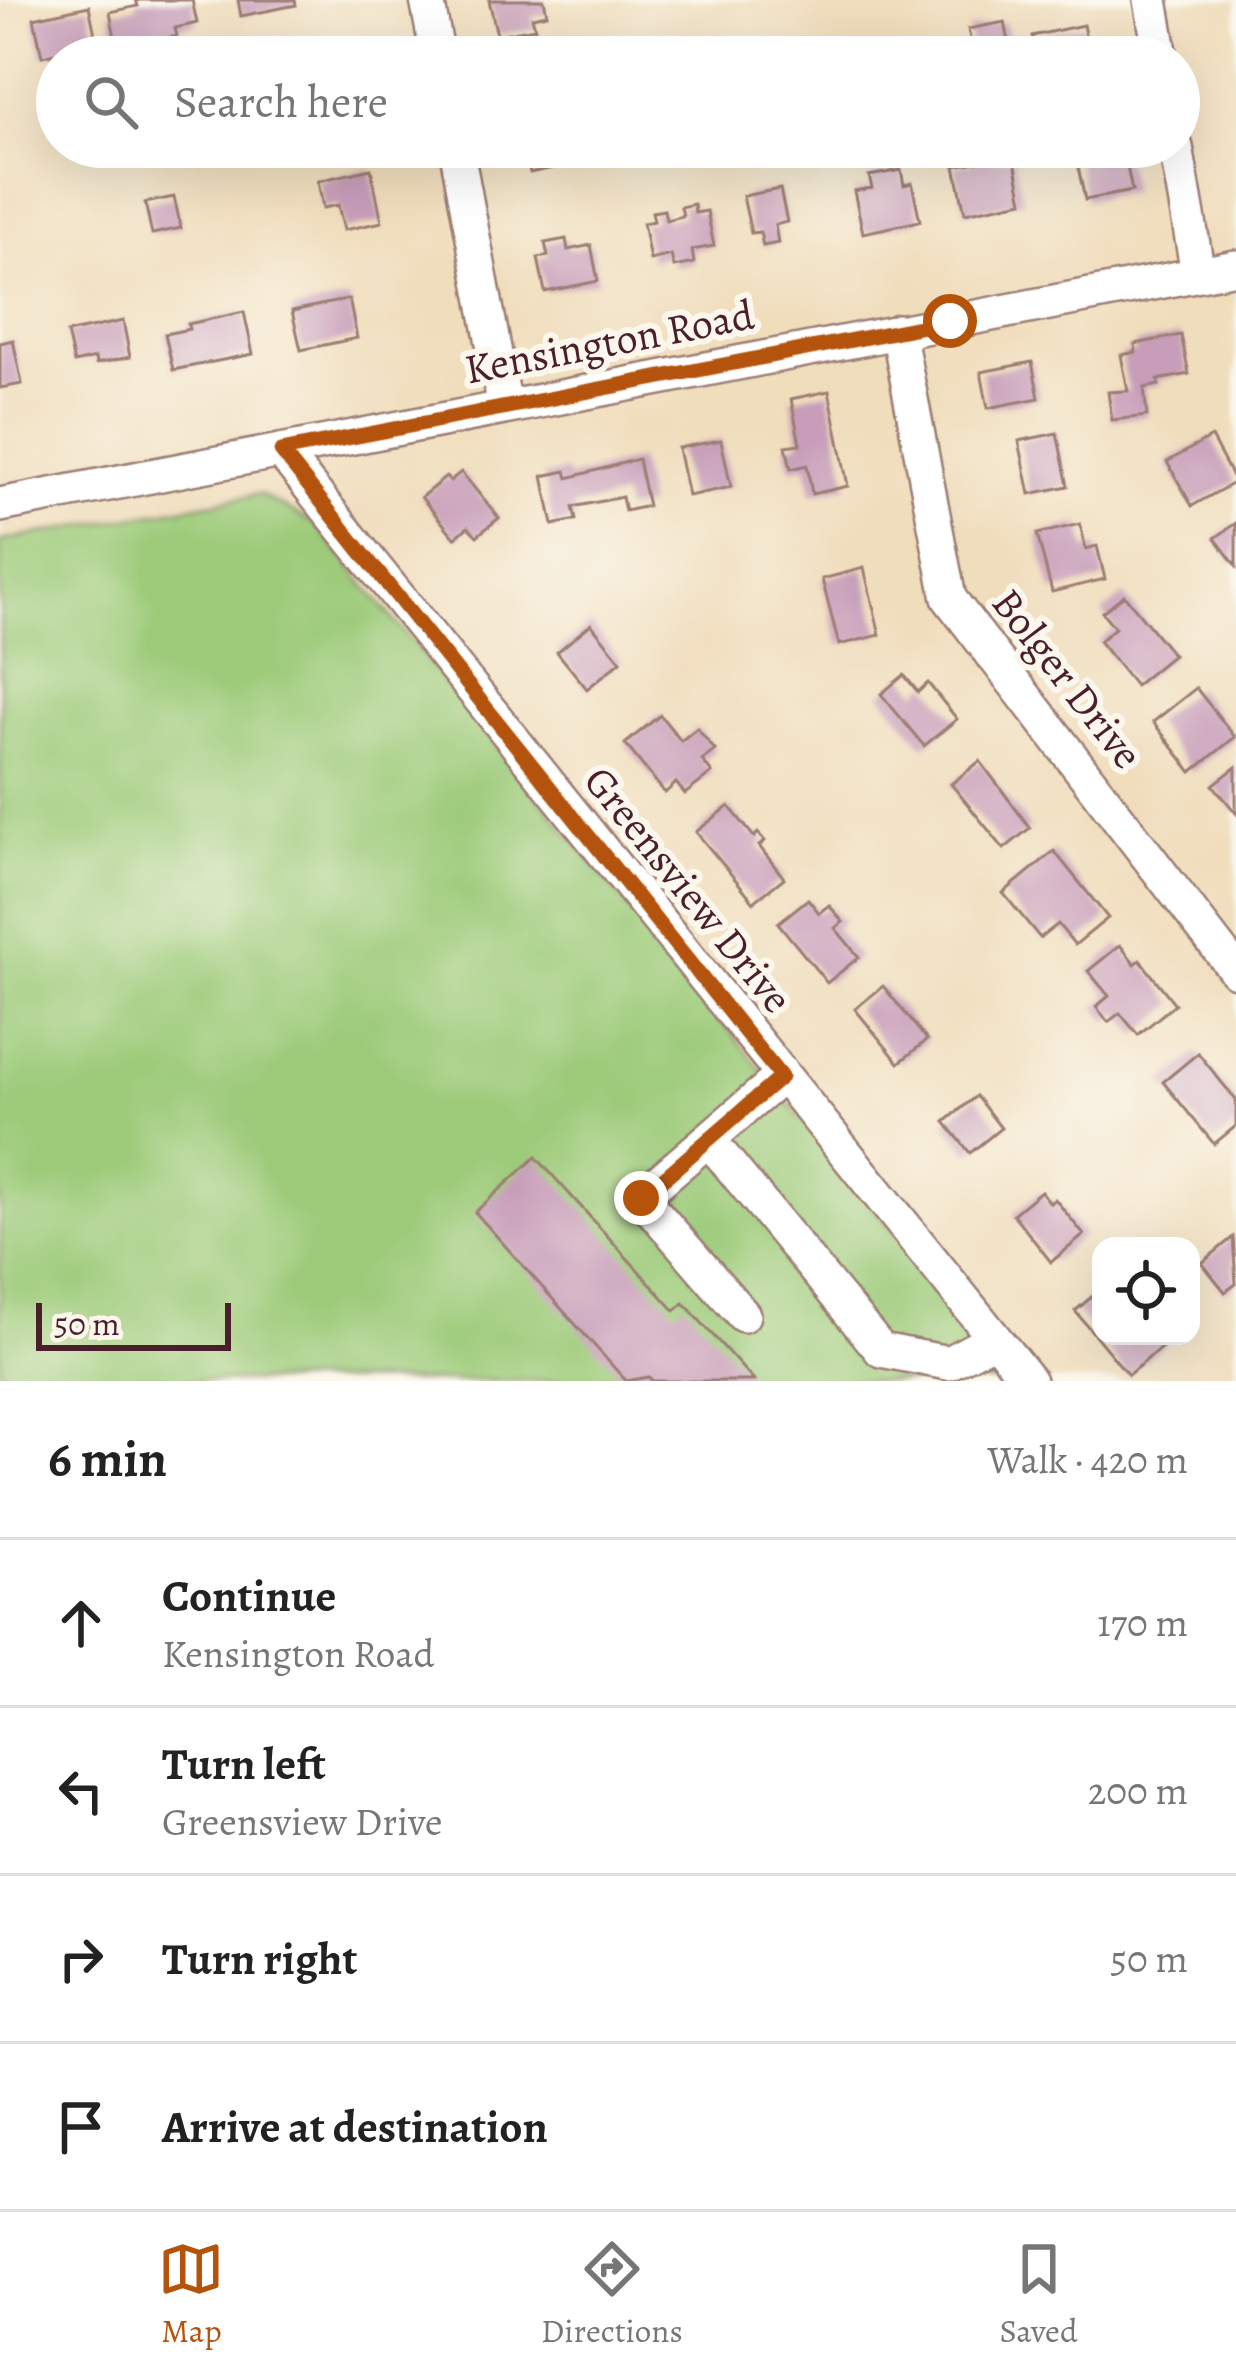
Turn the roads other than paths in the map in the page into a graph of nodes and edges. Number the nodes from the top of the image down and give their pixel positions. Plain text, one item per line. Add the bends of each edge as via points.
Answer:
1 (428, 0) edge
2 (1151, 0) edge
3 (434, 36) edge
4 (1157, 36) edge
5 (459, 168) edge
6 (1180, 168) edge
7 (1236, 267) edge
8 (1198, 273) junction
9 (898, 332) junction
10 (506, 407) junction
11 (281, 451) junction
12 (0, 505) edge
13 (1236, 971) edge
14 (781, 1077) junction
15 (709, 1140) junction
16 (743, 1315) dead end
17 (994, 1339) junction
18 (1029, 1381) edge

1 - 3 street
2 - 4 street
5 - 10 street
6 - 8 street
7 - 8 street, Kensington Road
8 - 9 street, Kensington Road
9 - 10 street, Kensington Road
9 - 13 street, Bolger Drive via 949,598
10 - 11 street, Kensington Road
11 - 12 street, Kensington Road
11 - 14 street, Greensview Drive
14 - 15 street
14 - 17 street, Greensview Drive
15 - 16 street via 641,1198
15 - 17 street via 881,1350 948,1363
17 - 18 street, Greensview Drive

